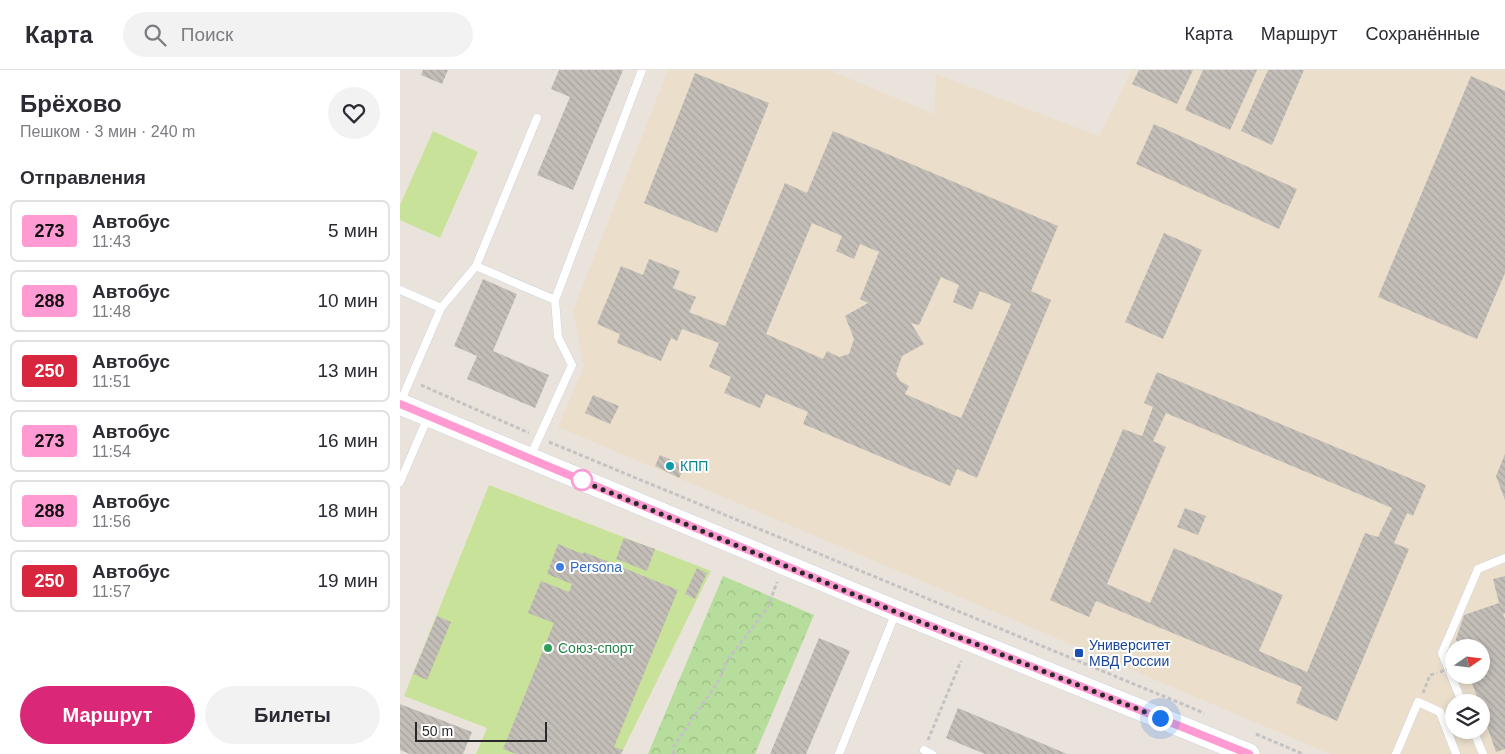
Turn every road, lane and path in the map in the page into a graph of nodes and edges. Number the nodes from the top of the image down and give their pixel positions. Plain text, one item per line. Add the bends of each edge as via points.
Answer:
1 (642, 70) edge
2 (537, 118) dead end
3 (476, 266) junction
4 (400, 290) edge
5 (555, 300) junction
6 (441, 308) junction
7 (410, 380) junction
8 (400, 404) edge
9 (429, 416) junction
10 (539, 437) junction
11 (529, 458) junction
12 (400, 482) edge
13 (1505, 558) edge
14 (777, 582) dead end
15 (896, 612) junction
16 (961, 661) dead end
17 (1445, 670) edge
18 (1459, 694) edge
19 (1418, 702) junction
20 (1206, 714) dead end
21 (1252, 733) dead end
22 (1476, 739) edge
23 (924, 750) joint
24 (673, 754) edge
25 (839, 754) edge
26 (932, 754) edge
27 (1249, 754) edge
28 (1303, 754) edge
29 (1396, 754) edge
30 (1456, 754) edge
31 (1482, 754) edge

1 - 5 lane
2 - 3 lane
3 - 5 lane
3 - 6 lane
4 - 6 lane
5 - 10 lane via 558,337 572,365
6 - 7 lane
7 - 8 lane
7 - 10 path
8 - 9 street
9 - 11 street
9 - 12 lane
10 - 11 lane
10 - 20 path
11 - 15 street
13 - 18 lane via 1478,569 1442,653
14 - 24 path via 768,607 727,660 719,680 674,746
15 - 25 lane
15 - 27 street
16 - 23 path
17 - 19 path, bridge via 1430,675
19 - 29 lane
19 - 30 lane via 1440,712
21 - 28 path
22 - 31 lane
23 - 26 lane

